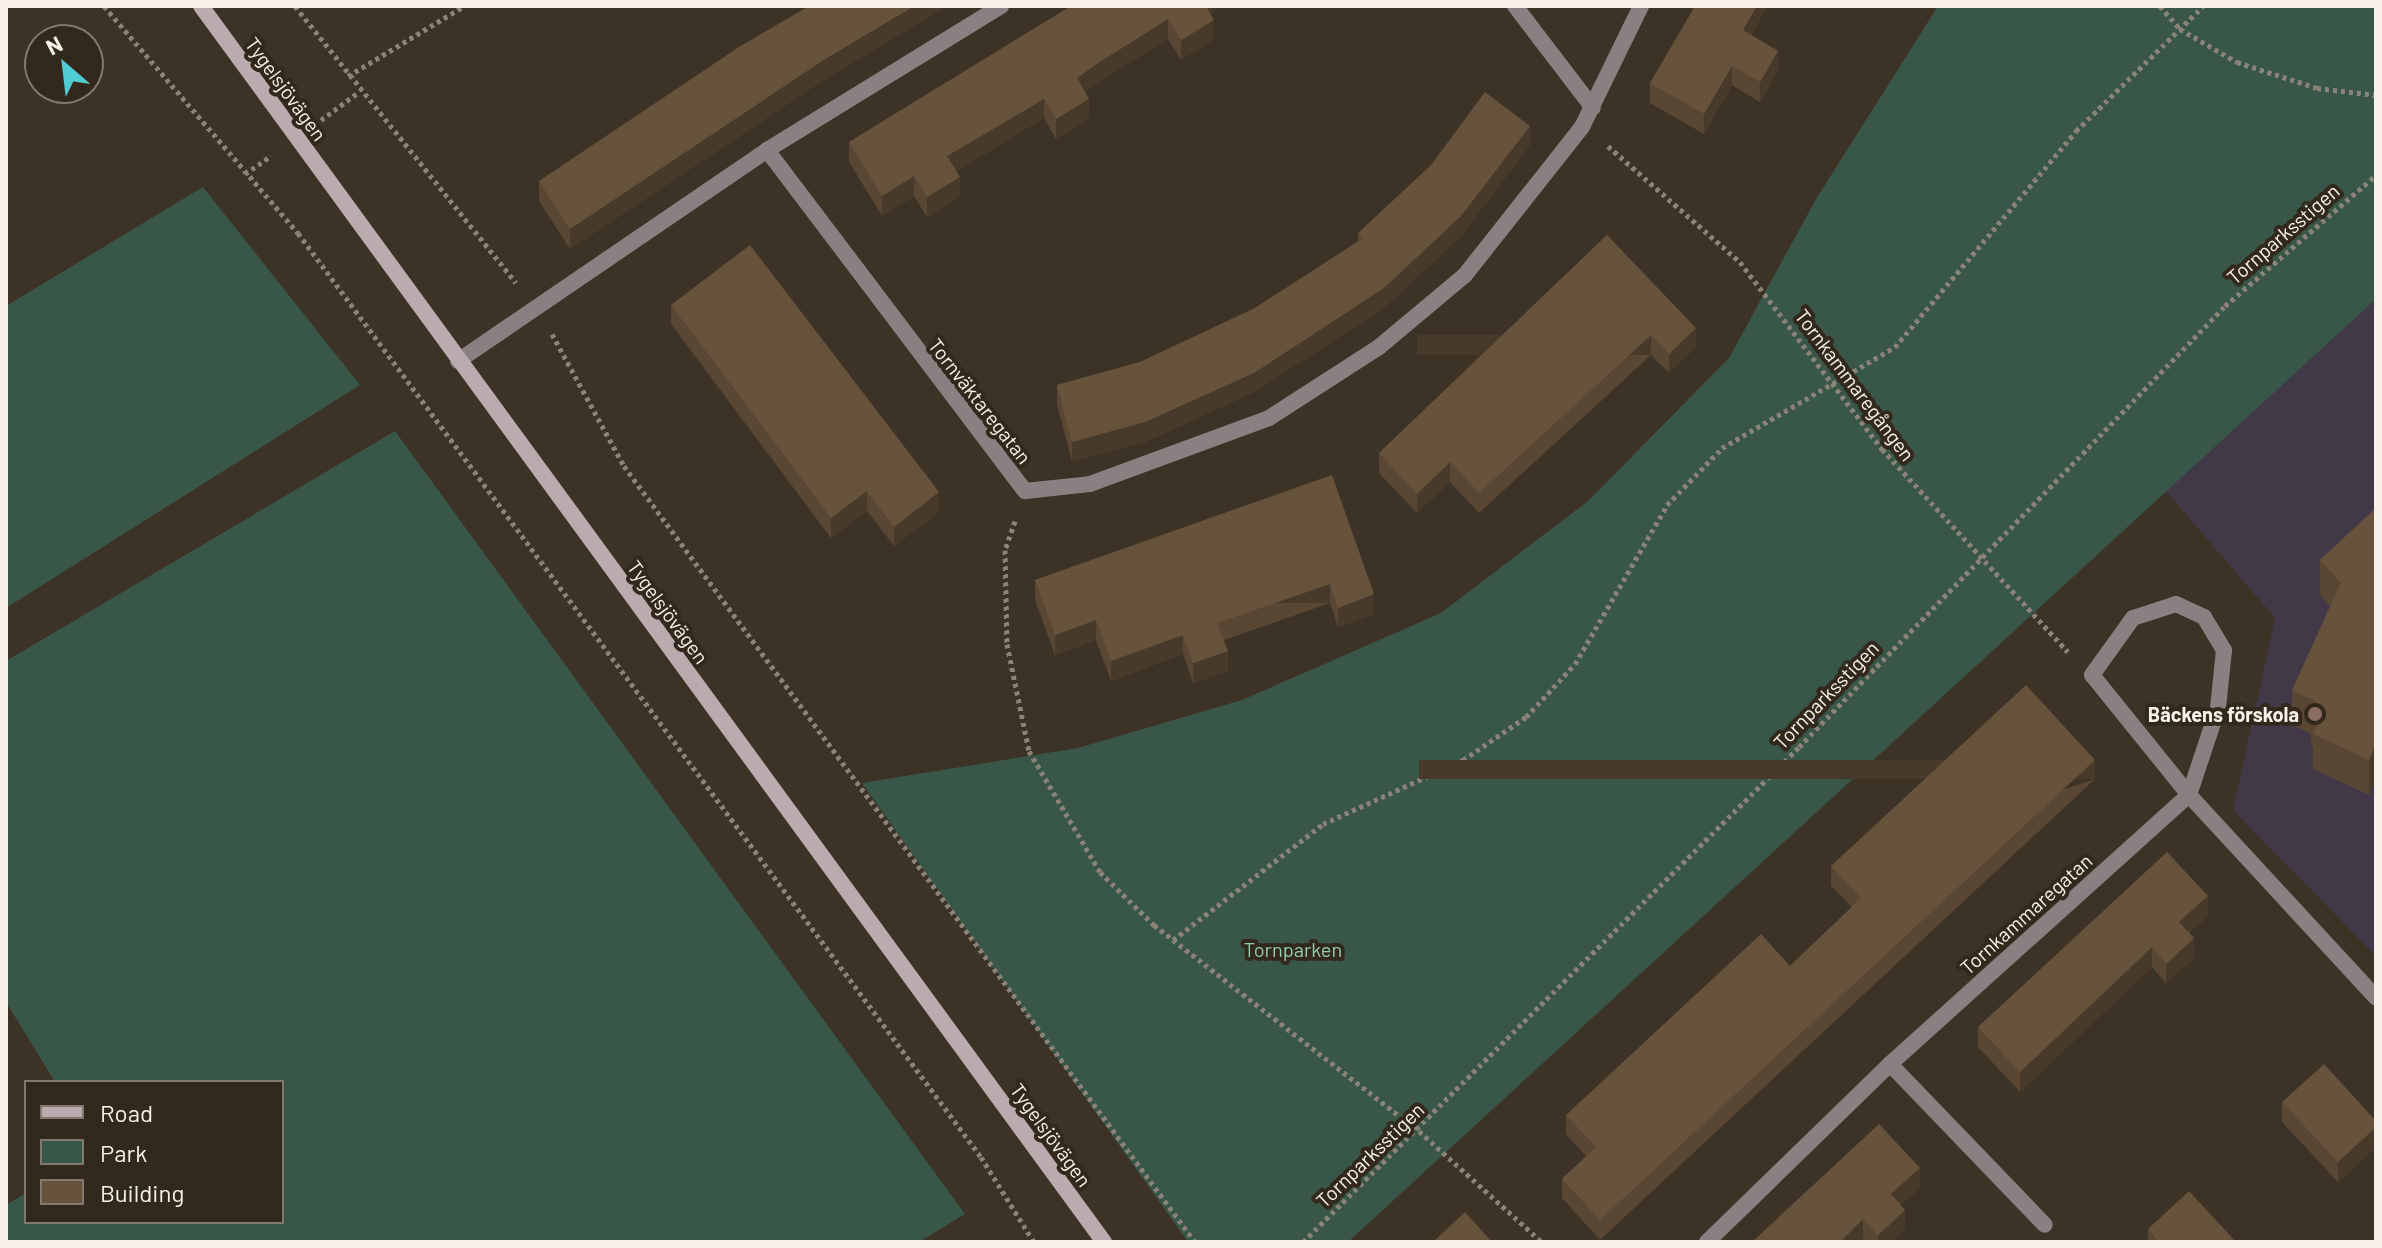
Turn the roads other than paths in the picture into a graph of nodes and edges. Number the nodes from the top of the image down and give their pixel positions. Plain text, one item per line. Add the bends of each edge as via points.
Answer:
1 (201, 6) edge
2 (1001, 6) edge
3 (1515, 6) edge
4 (1641, 6) edge
5 (1593, 108) junction
6 (767, 150) junction
7 (458, 361) junction
8 (2189, 795) junction
9 (2376, 998) edge
10 (1890, 1064) junction
11 (2045, 1225) dead end
12 (1104, 1242) edge
13 (1707, 1242) edge

1 - 7 main road, Tygelsjövägen
2 - 6 street
3 - 5 street
4 - 5 street, Tornväktaregatan
5 - 6 street, Tornväktaregatan via 1465,275 1315,390 1198,449 1090,484 1025,491
6 - 7 street
7 - 12 main road, Tygelsjövägen
8 - 8 street, Tornkammaregatan via 2218,708 2224,650 2204,617 2176,604 2133,618 2092,675 2122,720
8 - 9 street
8 - 10 street, Tornkammaregatan
10 - 11 street
10 - 13 street, Tornkammaregatan

